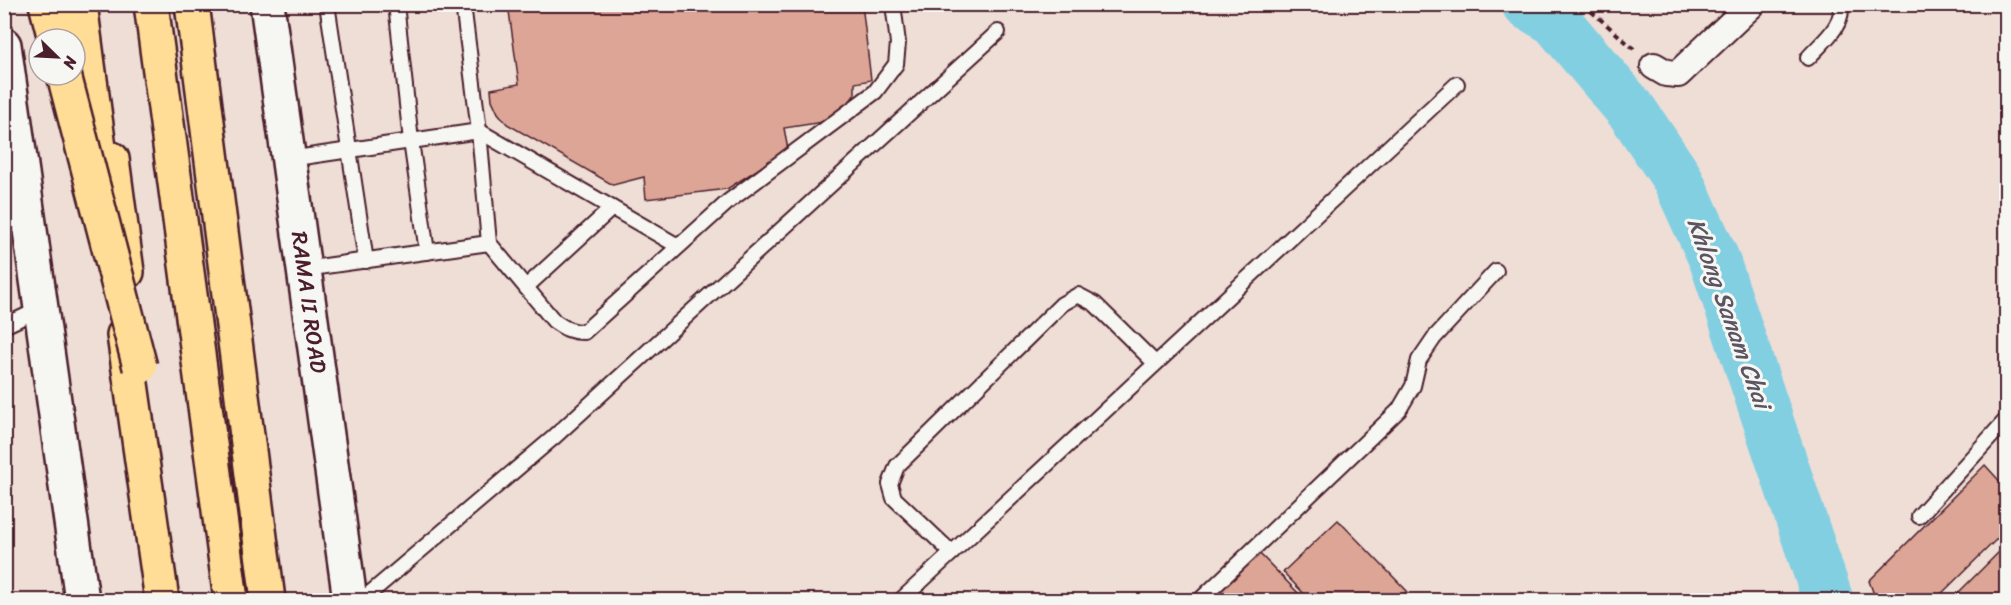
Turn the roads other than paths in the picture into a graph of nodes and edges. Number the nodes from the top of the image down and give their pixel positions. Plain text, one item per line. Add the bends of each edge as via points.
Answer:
1 (46, 4) edge
2 (80, 4) edge
3 (91, 4) edge
4 (151, 4) edge
5 (191, 4) edge
6 (267, 4) edge
7 (327, 4) edge
8 (396, 4) edge
9 (463, 4) edge
10 (893, 4) edge
11 (1752, 4) edge
12 (1840, 4) edge
13 (51, 27) edge
14 (998, 32) dead end
15 (4, 45) edge
16 (1808, 57) dead end
17 (1654, 66) road end
18 (1457, 84) dead end
19 (67, 87) edge
20 (479, 131) junction
21 (10, 134) edge
22 (411, 141) junction
23 (348, 150) junction
24 (289, 159) junction
25 (612, 208) junction
26 (489, 243) junction
27 (678, 246) junction
28 (427, 252) junction
29 (366, 261) junction
30 (304, 269) junction
31 (1496, 272) dead end
32 (526, 287) junction
33 (42, 308) junction
34 (4, 326) edge
35 (199, 358) junction
36 (1155, 363) junction
37 (140, 368) junction
38 (2004, 427) edge
39 (1919, 516) dead end
40 (952, 553) junction
41 (82, 600) edge
42 (162, 600) edge
43 (171, 600) edge
44 (231, 600) edge
45 (268, 600) edge
46 (350, 600) edge
47 (362, 600) edge
48 (901, 600) edge
49 (1200, 600) edge

1 - 13 highway
2 - 42 highway
3 - 37 highway, bridge
4 - 35 highway
5 - 35 highway
5 - 45 highway
6 - 24 main road, RAMA II ROAD
7 - 23 lane
8 - 22 lane
9 - 20 lane
10 - 27 lane via 898,43 896,64 875,92 729,201
11 - 17 street via 1678,74
12 - 16 lane via 1839,23
14 - 47 lane via 554,438
15 - 21 main road
18 - 36 lane
19 - 37 highway, bridge
20 - 22 lane
20 - 25 lane
20 - 26 lane
21 - 33 main road
22 - 23 lane
22 - 28 lane
23 - 24 lane
23 - 29 lane
24 - 30 main road, RAMA II ROAD
25 - 27 lane
25 - 32 lane
26 - 28 lane
26 - 32 lane
27 - 32 lane via 584,332 567,330 554,321
28 - 29 lane
29 - 30 lane
30 - 46 main road, RAMA II ROAD
31 - 49 lane via 1434,338 1419,360 1413,386 1399,410
33 - 34 lane
33 - 41 main road
35 - 44 highway
36 - 40 lane
36 - 40 lane via 1095,304 1078,295 1062,304 897,466 890,484 894,498
37 - 43 highway
38 - 39 lane
40 - 48 lane

